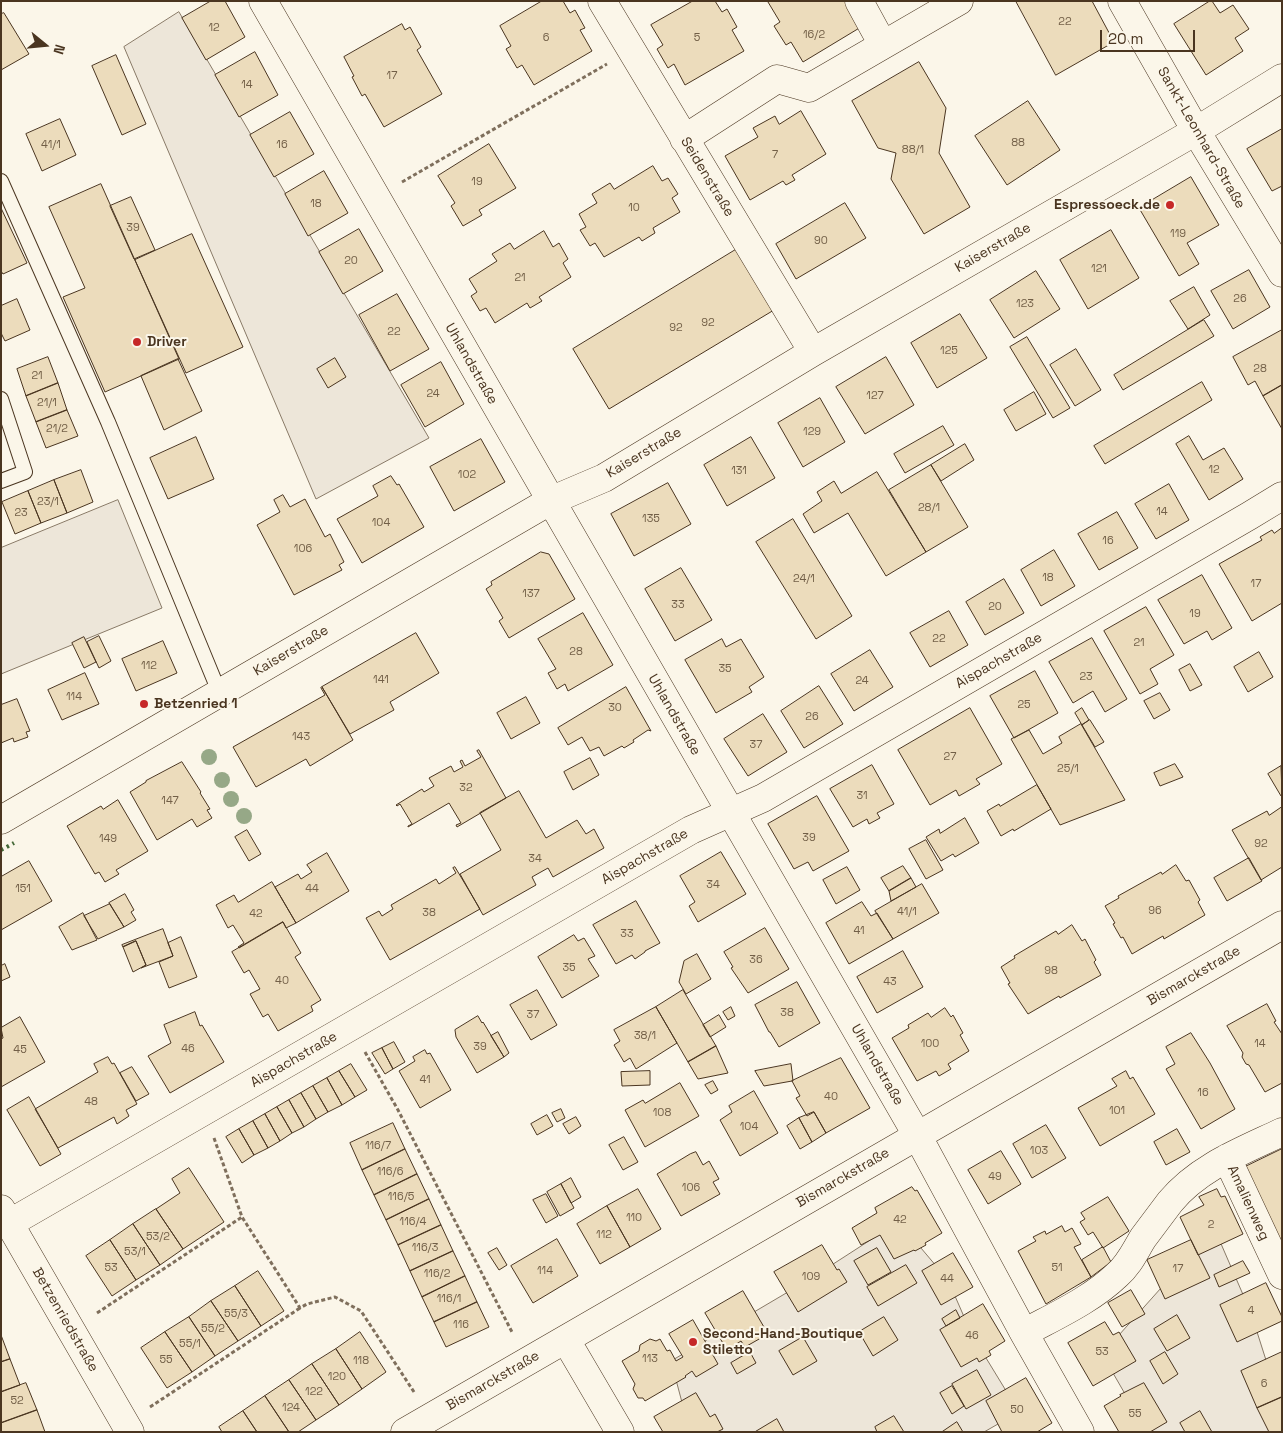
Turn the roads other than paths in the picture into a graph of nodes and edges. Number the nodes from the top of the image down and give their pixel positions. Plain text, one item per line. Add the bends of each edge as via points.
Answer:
1 (263, 1) edge
2 (602, 1) edge
3 (859, 1) edge
4 (959, 1) edge
5 (1122, 1) edge
6 (883, 45) junction
7 (1282, 78) edge
8 (1196, 130) junction
9 (684, 139) junction
10 (1, 182) edge
11 (1282, 273) edge
12 (814, 352) junction
13 (1, 398) edge
14 (1, 481) edge
15 (1282, 496) edge
16 (550, 501) junction
17 (220, 694) junction
18 (731, 812) junction
19 (1, 820) edge
20 (1282, 926) edge
21 (1282, 1132) edge
22 (917, 1135) junction
23 (1227, 1158) junction
24 (6, 1216) edge
25 (1282, 1275) edge
26 (1024, 1333) junction
27 (566, 1340) junction
28 (127, 1428) edge
29 (1072, 1429) edge
30 (405, 1432) edge
31 (620, 1432) edge

1 - 16 street, Uhlandstraße
2 - 9 street, Seidenstraße
3 - 6 street
4 - 6 street
5 - 8 street, Sankt-Leonhard-Straße
6 - 9 street via 809,88 778,79
7 - 8 street, Kaiserstraße
8 - 11 street, Sankt-Leonhard-Straße
8 - 12 street, Kaiserstraße
9 - 12 street, Seidenstraße
10 - 17 lane via 108,422
12 - 16 street, Kaiserstraße via 604,478
13 - 14 lane via 25,472
15 - 18 street, Aispachstraße via 763,798
16 - 17 street, Kaiserstraße
16 - 18 street, Uhlandstraße
17 - 19 street, Kaiserstraße
18 - 22 street, Uhlandstraße
18 - 24 street, Aispachstraße via 691,830 70,1189
20 - 22 street, Bismarckstraße
21 - 23 street
22 - 26 street, Uhlandstraße
22 - 27 street, Bismarckstraße
23 - 25 street, Amalienweg
23 - 26 street via 1188,1183 1172,1200 1131,1260 1108,1284
24 - 28 street, Betzenriedstraße
26 - 29 street, Uhlandstraße
27 - 30 street, Bismarckstraße
27 - 31 street

